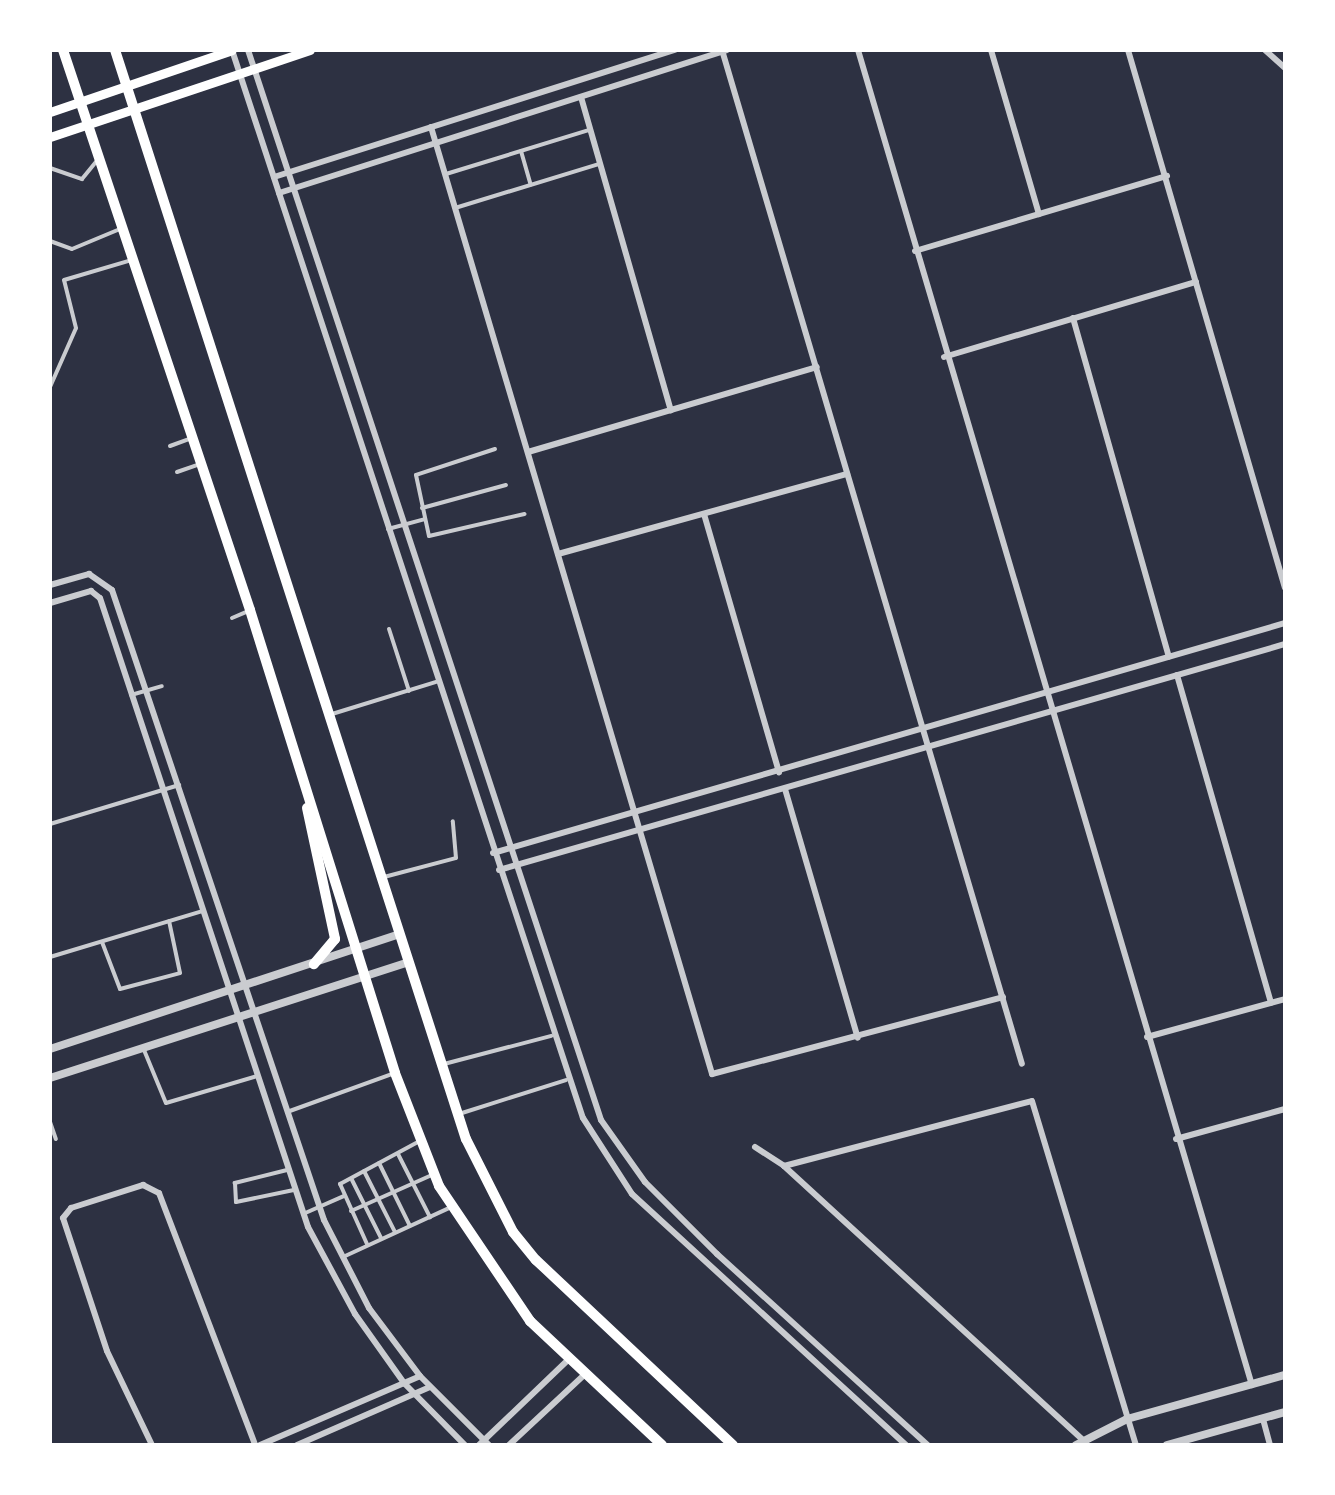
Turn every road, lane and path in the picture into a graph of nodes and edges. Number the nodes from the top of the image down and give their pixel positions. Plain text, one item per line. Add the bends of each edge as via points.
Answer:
1 (63, 50) edge
2 (115, 50) edge
3 (232, 50) edge
4 (248, 50) edge
5 (310, 50) edge
6 (675, 50) edge
7 (858, 50) edge
8 (991, 50) edge
9 (1128, 50) edge
10 (1265, 50) edge
11 (724, 51) edge
12 (1285, 68) edge
13 (254, 70) junction
14 (240, 76) junction
15 (126, 86) junction
16 (581, 97) junction
17 (80, 102) junction
18 (133, 109) junction
19 (50, 112) edge
20 (88, 125) junction
21 (431, 127) junction
22 (591, 130) junction
23 (50, 137) edge
24 (436, 142) junction
25 (521, 151) junction
26 (98, 158) junction
27 (600, 164) junction
28 (50, 168) edge
29 (289, 172) junction
30 (446, 174) junction
31 (1167, 176) junction
32 (274, 177) junction
33 (531, 185) junction
34 (294, 187) junction
35 (279, 193) junction
36 (456, 208) junction
37 (1039, 214) junction
38 (121, 229) junction
39 (50, 242) edge
40 (915, 252) junction
41 (132, 260) junction
42 (1196, 282) junction
43 (1074, 318) junction
44 (336, 323) junction
45 (321, 328) junction
46 (944, 357) junction
47 (817, 367) junction
48 (50, 387) edge
49 (671, 410) junction
50 (189, 440) junction
51 (170, 446) dead end
52 (495, 449) dead end
53 (528, 452) junction
54 (197, 464) junction
55 (177, 472) dead end
56 (847, 474) junction
57 (506, 485) dead end
58 (422, 508) junction
59 (524, 514) dead end
60 (704, 514) junction
61 (425, 519) junction
62 (402, 525) junction
63 (388, 529) junction
64 (558, 554) junction
65 (50, 585) edge
66 (1285, 588) edge
67 (50, 603) edge
68 (250, 610) junction
69 (232, 618) dead end
70 (1285, 623) edge
71 (390, 628) dead end
72 (1285, 644) edge
73 (1169, 657) junction
74 (1176, 675) junction
75 (436, 682) junction
76 (162, 686) dead end
77 (148, 690) junction
78 (409, 691) junction
79 (1046, 694) junction
80 (131, 695) junction
81 (1052, 712) junction
82 (328, 715) junction
83 (922, 731) junction
84 (927, 746) junction
85 (780, 772) junction
86 (302, 773) junction
87 (179, 785) junction
88 (785, 789) junction
89 (162, 790) junction
90 (634, 814) junction
91 (453, 820) dead end
92 (50, 824) edge
93 (639, 830) junction
94 (198, 840) junction
95 (180, 846) junction
96 (510, 848) junction
97 (493, 853) junction
98 (516, 865) junction
99 (500, 870) junction
100 (379, 878) junction
101 (202, 911) junction
102 (169, 922) junction
103 (397, 935) junction
104 (102, 942) junction
105 (357, 948) junction
106 (50, 957) edge
107 (406, 963) junction
108 (314, 964) junction
109 (366, 977) junction
110 (247, 984) junction
111 (229, 990) junction
112 (1003, 997) junction
113 (1285, 999) edge
114 (1271, 1002) junction
115 (256, 1012) junction
116 (239, 1018) junction
117 (551, 1036) junction
118 (858, 1038) junction
119 (1146, 1038) junction
120 (143, 1048) junction
121 (50, 1049) edge
122 (1022, 1064) dead end
123 (439, 1065) junction
124 (394, 1073) junction
125 (258, 1076) junction
126 (50, 1078) edge
127 (566, 1080) junction
128 (1285, 1109) edge
129 (287, 1112) junction
130 (457, 1114) junction
131 (50, 1122) edge
132 (56, 1138) dead end
133 (1176, 1138) junction
134 (420, 1142) junction
135 (755, 1147) dead end
136 (398, 1153) junction
137 (379, 1164) junction
138 (784, 1166) junction
139 (287, 1170) junction
140 (364, 1172) junction
141 (434, 1174) junction
142 (351, 1178) junction
143 (413, 1184) junction
144 (294, 1190) junction
145 (393, 1192) junction
146 (344, 1196) junction
147 (377, 1199) junction
148 (364, 1205) junction
149 (318, 1206) junction
150 (451, 1208) junction
151 (351, 1211) junction
152 (303, 1214) junction
153 (430, 1217) junction
154 (410, 1226) junction
155 (395, 1232) junction
156 (381, 1238) junction
157 (367, 1244) junction
158 (343, 1256) junction
159 (568, 1360) junction
160 (1285, 1374) edge
161 (420, 1376) junction
162 (584, 1376) junction
163 (404, 1383) junction
164 (1252, 1384) junction
165 (430, 1387) junction
166 (414, 1394) junction
167 (1285, 1412) edge
168 (1263, 1418) junction
169 (1126, 1419) junction
170 (1079, 1442) edge
171 (484, 1443) edge
172 (152, 1445) edge
173 (257, 1445) edge
174 (297, 1445) edge
175 (465, 1445) edge
176 (509, 1445) edge
177 (662, 1445) edge
178 (734, 1445) edge
179 (906, 1445) edge
180 (928, 1445) edge
181 (1136, 1445) edge
182 (1167, 1445) edge
183 (1270, 1445) edge

1 - 17 main road
2 - 15 main road
3 - 14 street
3 - 15 main road
4 - 13 street
5 - 13 main road
6 - 21 street
7 - 40 street
8 - 37 street
9 - 31 street
10 - 12 street
11 - 16 street
11 - 47 street
13 - 14 main road
13 - 29 street
14 - 18 main road
14 - 32 street
15 - 17 main road
15 - 18 main road
16 - 22 street
16 - 24 street
17 - 19 main road
17 - 20 main road
18 - 20 main road
18 - 82 main road
20 - 23 main road
20 - 26 main road
21 - 24 street
21 - 29 street
22 - 25 lane
22 - 27 street
24 - 30 street
24 - 34 street
25 - 30 lane
25 - 33 lane
26 - 28 lane via 82,179
26 - 38 main road
27 - 33 lane
27 - 49 street
29 - 32 street
29 - 34 street
30 - 36 street
31 - 37 street
31 - 42 street
32 - 35 street
33 - 36 lane
34 - 35 street
34 - 44 street
35 - 45 street
36 - 53 street
37 - 40 street
38 - 39 lane via 72,248
38 - 41 main road
40 - 46 street
41 - 48 lane via 64,280 76,328
41 - 50 main road
42 - 43 street
42 - 66 street
43 - 46 street
43 - 73 street
44 - 45 street
44 - 62 street
45 - 63 street
46 - 79 street
47 - 49 street
47 - 56 street
49 - 53 street
50 - 51 lane
50 - 54 main road
52 - 58 lane via 418,473
53 - 64 street
54 - 55 lane
54 - 68 main road
56 - 60 street
56 - 83 street
57 - 58 lane
58 - 61 lane
59 - 61 lane via 434,538
60 - 64 street
60 - 85 street
61 - 62 lane
62 - 63 lane
62 - 96 street
63 - 75 street
64 - 90 street
65 - 77 street via 99,577 112,590
67 - 80 street via 97,594
68 - 69 lane
68 - 86 main road
70 - 73 street
71 - 78 lane
72 - 74 street
73 - 79 street
74 - 81 street
74 - 114 street
75 - 78 lane
75 - 97 street
76 - 77 lane
77 - 80 lane
77 - 87 street
78 - 82 lane
79 - 81 street
79 - 83 street
80 - 89 street
81 - 84 street
81 - 119 street
82 - 100 main road
83 - 84 street
83 - 85 street
84 - 88 street
84 - 112 street
85 - 90 street
86 - 105 main road
86 - 108 main road via 318,876 334,929 331,949
87 - 89 lane
87 - 94 street
88 - 93 street
88 - 118 street
89 - 92 lane
89 - 95 street
90 - 93 street
90 - 96 street
91 - 100 lane via 456,858
93 - 98 street
93 - 118 street via 712,1074
94 - 95 street
94 - 110 street
95 - 101 street
96 - 97 street
96 - 98 street
97 - 99 street
98 - 99 street
98 - 180 street via 582,1075 613,1140 717,1254
99 - 117 street
100 - 103 main road
101 - 102 lane
101 - 111 street
102 - 104 lane
102 - 104 lane via 183,970 150,982 120,989
103 - 105 street
103 - 107 main road
104 - 106 lane
105 - 108 street
105 - 109 main road
107 - 109 street
107 - 123 main road
108 - 110 street
109 - 115 street
109 - 124 main road
110 - 111 street
110 - 115 street
111 - 116 street
111 - 121 street
112 - 118 street
112 - 122 street
113 - 114 street
114 - 119 street
115 - 116 street
115 - 129 street
116 - 120 street
116 - 125 street
117 - 123 lane
117 - 127 street
119 - 133 street
120 - 125 lane via 166,1104
120 - 126 street
123 - 130 main road
124 - 129 lane
124 - 134 main road
125 - 139 street
127 - 130 lane
127 - 179 street via 598,1148 632,1194
128 - 133 street
129 - 149 street
130 - 178 main road via 494,1198 536,1260
131 - 132 lane
133 - 164 street
134 - 136 lane
134 - 141 main road
135 - 138 street
136 - 137 lane
136 - 143 lane
137 - 140 lane
137 - 145 lane
138 - 169 street via 1029,1099
138 - 170 street
139 - 144 street
139 - 144 lane via 235,1183 236,1202
140 - 142 lane
140 - 147 lane
141 - 143 lane
141 - 150 main road
142 - 146 lane via 340,1184
142 - 148 lane
143 - 145 lane
143 - 153 lane
144 - 152 street
145 - 147 lane
145 - 154 lane
146 - 149 lane
146 - 151 lane
147 - 148 lane
147 - 155 lane
148 - 151 lane
148 - 156 lane
149 - 152 lane
149 - 158 street
150 - 153 lane
150 - 159 main road via 507,1293
151 - 157 lane
152 - 163 street via 355,1314
153 - 154 lane
154 - 155 lane
155 - 156 lane
156 - 157 lane
157 - 158 lane
158 - 161 street via 369,1308
159 - 162 main road
159 - 171 street
160 - 164 street
161 - 163 street
161 - 165 street
162 - 176 street
162 - 177 main road
163 - 166 street
163 - 173 street
164 - 169 street
165 - 166 street
165 - 171 street
166 - 174 street
166 - 175 street
167 - 168 street
168 - 182 street
168 - 183 street
169 - 170 street
169 - 181 street
172 - 173 street via 90,1306 65,1212 153,1186

